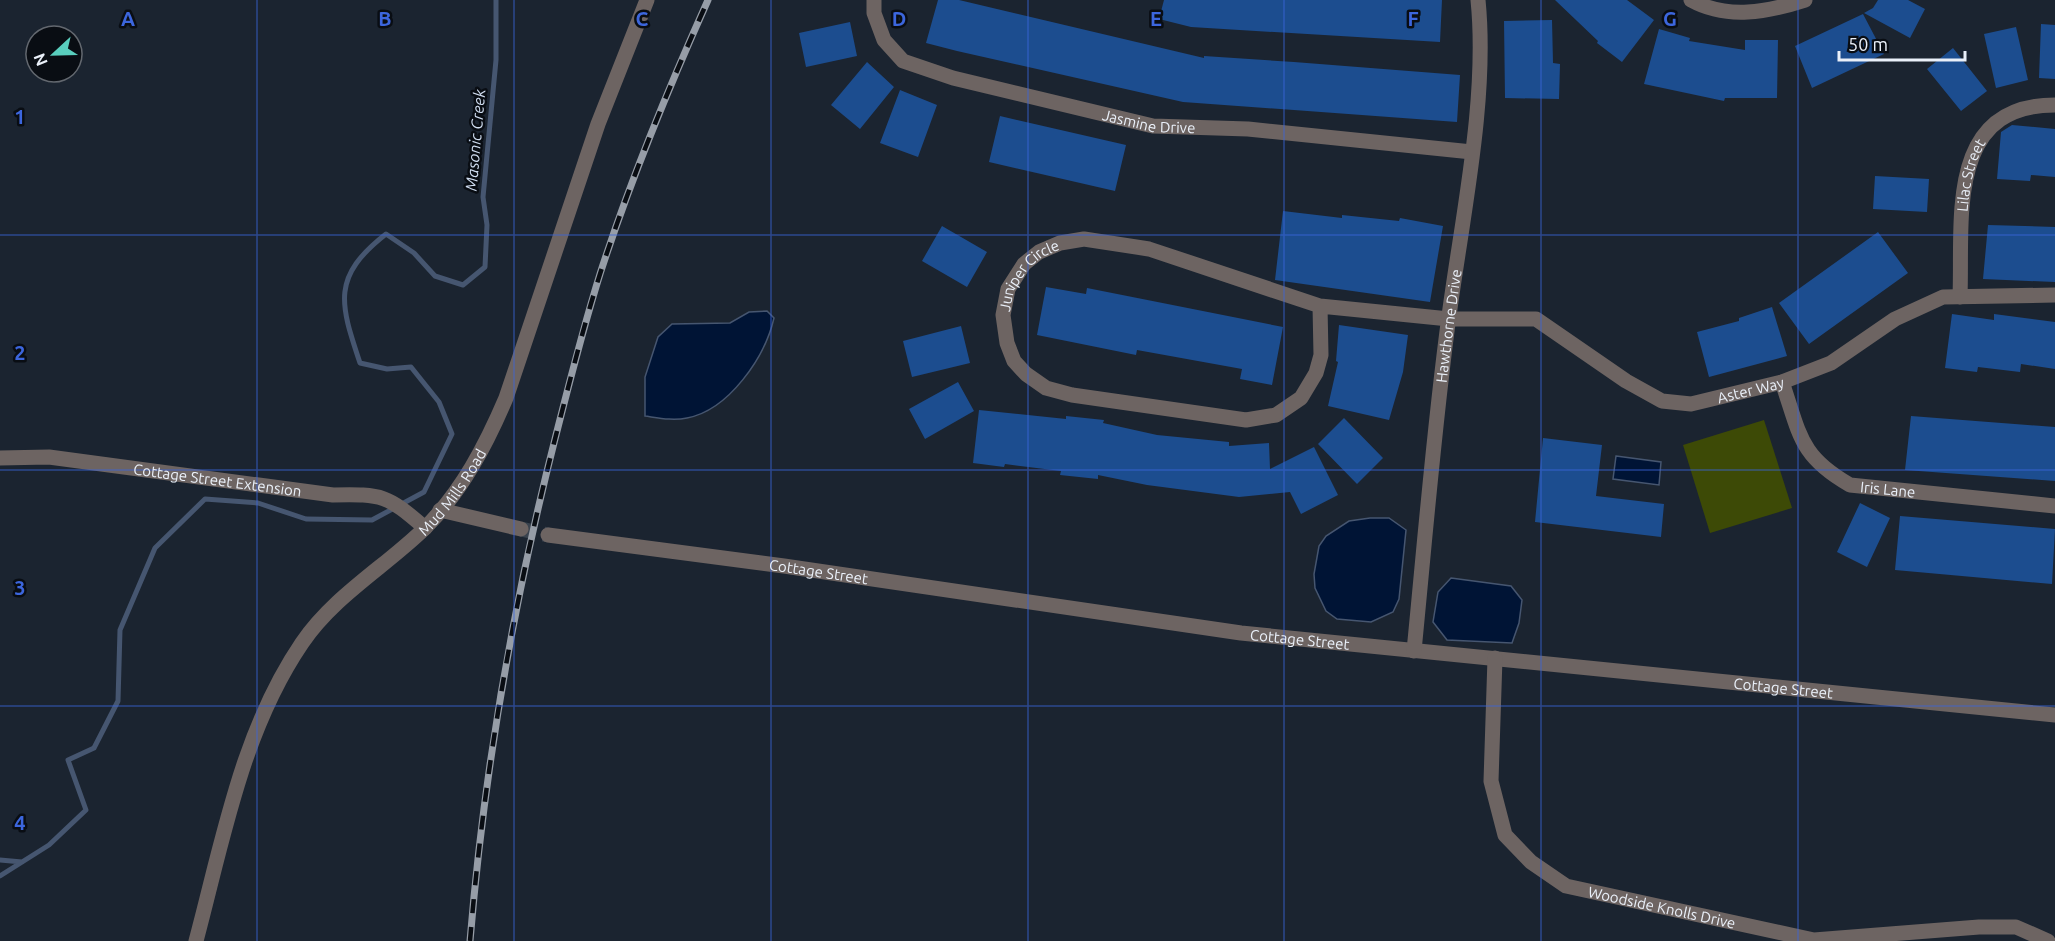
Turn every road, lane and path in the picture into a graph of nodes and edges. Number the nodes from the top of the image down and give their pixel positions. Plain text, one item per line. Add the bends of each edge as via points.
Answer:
1 (647, 0) edge
2 (873, 0) edge
3 (1478, 0) edge
4 (1691, 0) edge
5 (1805, 0) edge
6 (2055, 105) edge
7 (1472, 152) junction
8 (2055, 295) edge
9 (1960, 297) junction
10 (1320, 306) junction
11 (1449, 319) junction
12 (1782, 382) junction
13 (0, 458) edge
14 (2055, 506) edge
15 (440, 510) junction
16 (425, 528) junction
17 (521, 529) tunnel mouth
18 (548, 535) tunnel mouth
19 (1414, 651) junction
20 (1495, 658) junction
21 (2055, 715) edge
22 (196, 941) edge
23 (2048, 941) edge

1 - 15 street, Mud Mills Road via 597,124 506,398 488,441
2 - 7 street, Jasmine Drive via 884,40 903,61 953,78 1154,126 1248,129
3 - 7 street, Hawthorne Drive via 1481,45
4 - 5 street via 1728,14 1780,8
6 - 9 street, Lilac Street via 2028,107 2002,118 1986,131 1972,152 1965,176
7 - 11 street, Hawthorne Drive
8 - 9 street, Aster Way
9 - 12 street, Aster Way via 1943,297 1925,304 1895,319 1831,363
10 - 10 street, Juniper Circle via 1321,355 1316,373 1301,398 1276,415 1246,420 1072,396 1046,388 1014,361 1003,315 1008,289 1024,264 1060,243 1084,239 1149,249
10 - 11 street, Juniper Circle
11 - 12 street, Aster Way via 1536,319 1626,381 1662,400 1691,404
11 - 19 street, Hawthorne Drive
12 - 14 street, Iris Lane via 1804,447 1826,471 1850,484
13 - 16 street, Cottage Street Extension via 49,457 333,495 366,494 393,500
15 - 16 street, Mud Mills Road
15 - 17 street
16 - 22 street, Mud Mills Road via 348,593 303,641 268,700 236,792
18 - 19 street, Cottage Street via 1241,633
19 - 20 street, Cottage Street
20 - 21 street, Cottage Street
20 - 23 street, Woodside Knolls Drive via 1491,781 1504,835 1531,862 1566,886 1814,940 2016,927

